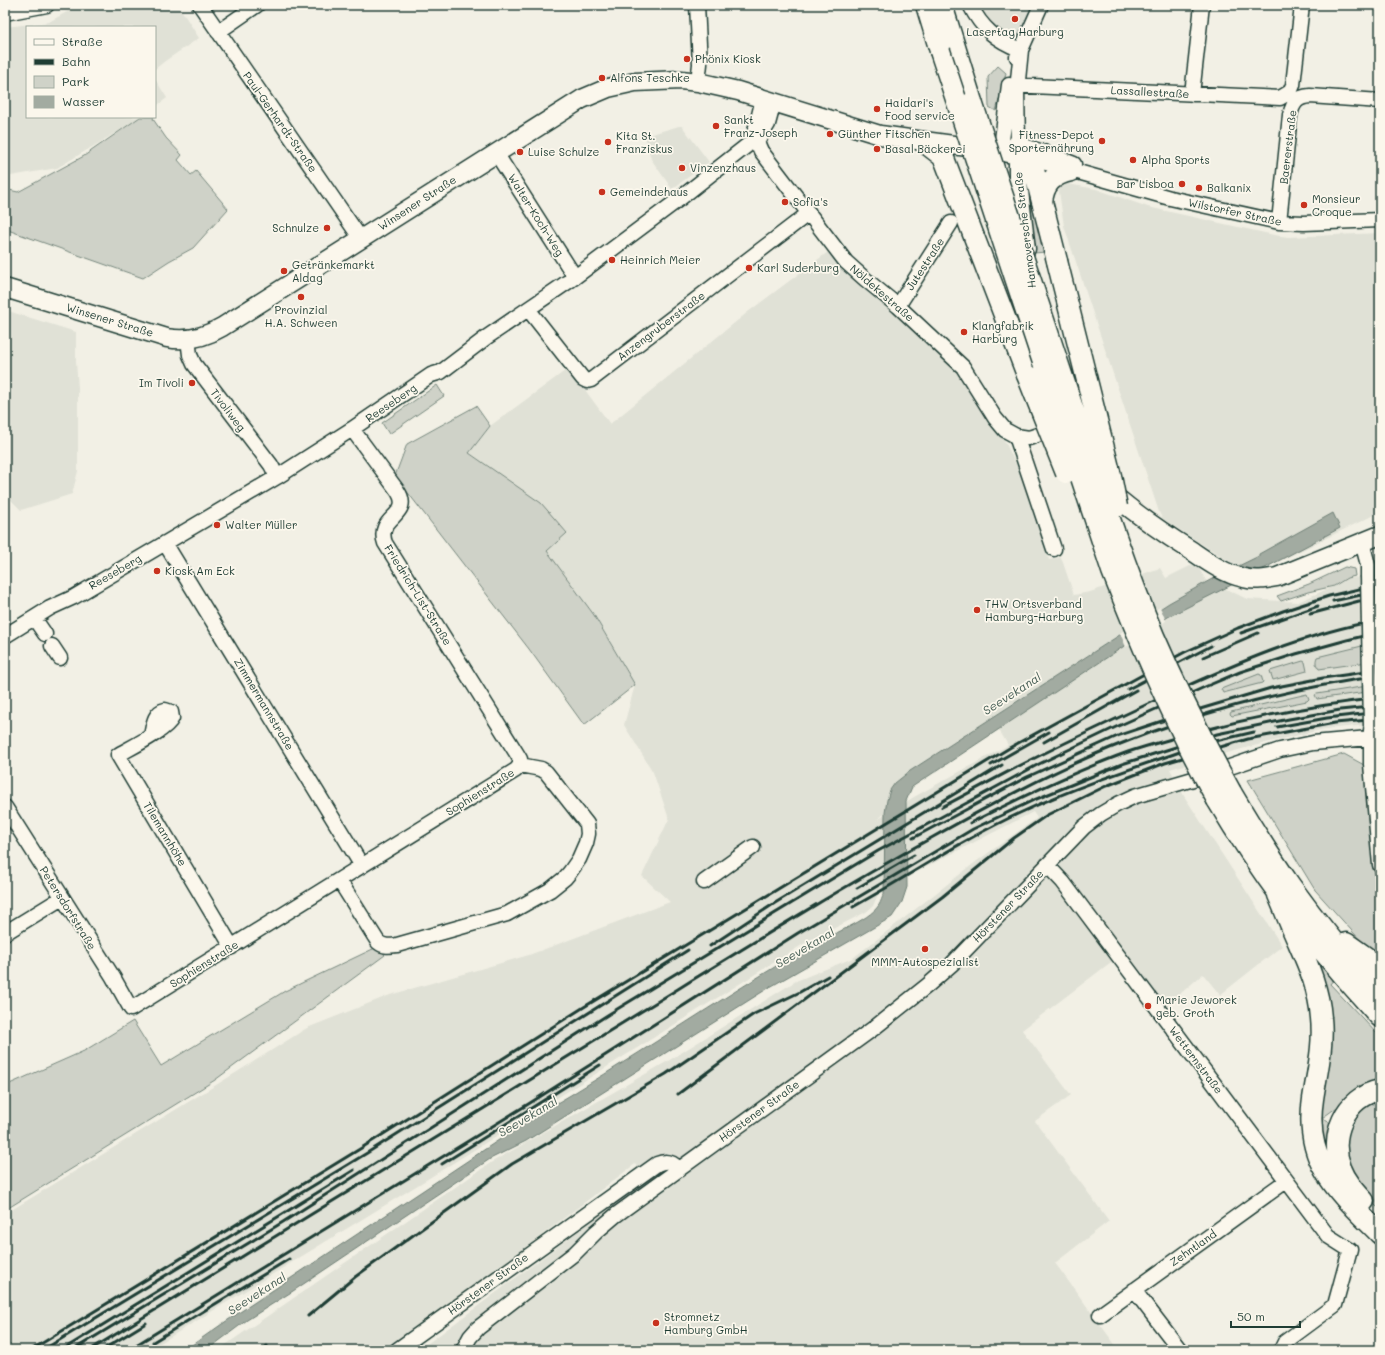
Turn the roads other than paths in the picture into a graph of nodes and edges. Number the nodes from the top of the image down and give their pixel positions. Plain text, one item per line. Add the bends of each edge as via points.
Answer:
1 (200, 5) edge
2 (258, 5) edge
3 (697, 5) edge
4 (926, 5) edge
5 (942, 5) edge
6 (970, 5) edge
7 (1041, 5) edge
8 (1202, 5) edge
9 (1302, 5) edge
10 (42, 6) edge
11 (5, 12) edge
12 (218, 32) junction
13 (1021, 50) junction
14 (698, 82) junction
15 (1013, 85) junction
16 (1192, 94) junction
17 (1294, 96) junction
18 (769, 101) junction
19 (1380, 101) edge
20 (836, 121) junction
21 (757, 142) junction
22 (924, 142) junction
23 (1014, 150) junction
24 (496, 153) junction
25 (1071, 171) junction
26 (1117, 183) junction
27 (1042, 202) junction
28 (809, 213) junction
29 (1380, 220) edge
30 (1279, 222) junction
31 (952, 223) dead end
32 (361, 239) junction
33 (575, 277) junction
34 (5, 288) edge
35 (898, 306) junction
36 (528, 309) junction
37 (188, 339) junction
38 (1071, 423) junction
39 (352, 429) junction
40 (1016, 436) junction
41 (278, 477) junction
42 (1380, 535) edge
43 (1362, 542) junction
44 (165, 543) junction
45 (1054, 549) dead end
46 (1120, 569) junction
47 (34, 618) junction
48 (45, 634) dead end
49 (5, 636) edge
50 (1374, 734) edge
51 (151, 736) dead end
52 (520, 765) junction
53 (1224, 796) junction
54 (5, 807) edge
55 (752, 847) dead end
56 (1048, 865) junction
57 (1380, 865) edge
58 (362, 866) junction
59 (339, 880) junction
60 (704, 882) dead end
61 (1278, 895) junction
62 (62, 898) junction
63 (1318, 922) junction
64 (5, 933) edge
65 (232, 947) junction
66 (1380, 967) edge
67 (1380, 994) edge
68 (131, 1009) joint
69 (1380, 1017) edge
70 (1380, 1090) edge
71 (678, 1169) junction
72 (1286, 1181) junction
73 (1380, 1217) edge
74 (1380, 1234) edge
75 (1134, 1290) junction
76 (1100, 1315) dead end
77 (397, 1350) edge
78 (463, 1350) edge
79 (1180, 1350) edge
80 (1281, 1350) edge

1 - 12 street, Paul-Gerhardt-Straße
2 - 12 street
3 - 14 street via 700,56
4 - 46 highway, bridge via 933,32
5 - 46 highway, bridge via 1084,441
6 - 13 street via 982,25 992,35
7 - 13 street
8 - 16 street
9 - 17 street, Baererstraße
10 - 11 street
12 - 32 street, Paul-Gerhardt-Straße
13 - 15 street
14 - 18 main road, Winsener Straße
14 - 24 main road, Winsener Straße via 658,80 608,88 582,99
15 - 16 street, Lassallestraße
15 - 23 street via 1017,98 1019,128
16 - 17 street, Lassallestraße via 1280,98
17 - 19 street, Lassallestraße
17 - 30 street, Baererstraße
18 - 20 main road, Winsener Straße
18 - 21 street, Nöldekestraße via 754,130
20 - 22 main road, Winsener Straße via 880,135
20 - 23 main road, Winsener Straße via 929,130
21 - 28 street, Nöldekestraße via 764,155
21 - 33 street, Reeseberg via 749,144
22 - 23 main road, Winsener Straße
22 - 46 highway, bridge via 945,161 1071,486
23 - 25 street, Wilstorfer Straße
23 - 26 street, Wilstorfer Straße via 1052,155
23 - 27 highway via 1035,174
23 - 38 main road, Hannoversche Straße via 1004,207 1010,239
24 - 32 main road, Winsener Straße
24 - 33 street, Walter-Koch-Weg
25 - 26 street, Wilstorfer Straße
25 - 27 highway via 1051,180 1045,189
26 - 30 street, Wilstorfer Straße via 1170,198
27 - 46 highway, bridge via 1112,476
28 - 35 street, Nöldekestraße via 846,262
28 - 36 street, Anzengruberstraße via 591,380 583,379
29 - 30 street, Wilstorfer Straße
31 - 35 street, Jutestraße
32 - 37 main road, Winsener Straße via 213,332
33 - 36 street, Reeseberg
34 - 37 main road, Winsener Straße via 167,338
35 - 40 street, Nöldekestraße via 963,367 995,418 1005,430
36 - 39 street, Reeseberg via 440,372 431,375
37 - 41 street, Tivoliweg via 194,364
38 - 40 street via 1029,438
38 - 43 main road, Hannoversche Straße via 1091,472 1106,489 1146,520 1207,561 1233,575 1266,580
39 - 41 street, Reeseberg
39 - 52 street, Friedrich-List-Straße via 401,498 399,513 385,526 385,543 517,754
40 - 45 street
41 - 44 street, Reeseberg
42 - 43 main road, Hannoversche Straße
43 - 50 street, bridge via 1368,565
44 - 47 street, Reeseberg
44 - 58 street, Zimmermannstraße
46 - 53 highway, bridge via 1210,755
47 - 48 street
47 - 49 street, Reeseberg
50 - 56 street, Hörstener Straße via 1280,750 1135,796 1112,807 1084,827
50 - 57 street via 1371,764
51 - 65 street, Tilemannhöhe via 118,755
52 - 58 street, Sophienstraße via 516,770
52 - 59 street, Sophienstraße via 546,772 587,824 587,838 579,859 565,878 550,890 507,914 388,946 378,942
53 - 61 highway via 1232,825
53 - 63 highway via 1264,846
54 - 62 street, Petersdorfstraße
55 - 60 street
56 - 71 street, Hörstener Straße via 952,964 928,985 874,1028
56 - 72 street, Wetternstraße via 1068,888
58 - 59 street, Sophienstraße
59 - 65 street, Sophienstraße
61 - 69 highway
61 - 74 highway via 1311,973 1321,1010 1321,1051 1311,1117 1315,1150 1334,1186
62 - 64 street
62 - 68 street, Petersdorfstraße
63 - 66 highway
63 - 67 highway
65 - 68 street, Sophienstraße
70 - 73 highway via 1362,1097 1345,1115 1338,1130 1336,1146 1339,1163 1346,1178
71 - 77 street, Hörstener Straße via 666,1161 656,1164
71 - 78 street, Hörstener Straße via 616,1215 575,1253 478,1328
72 - 75 street, Zehntland
72 - 80 street, Wetternstraße via 1328,1236 1350,1250 1335,1305 1285,1342
75 - 76 street, Zehntland
75 - 79 street

